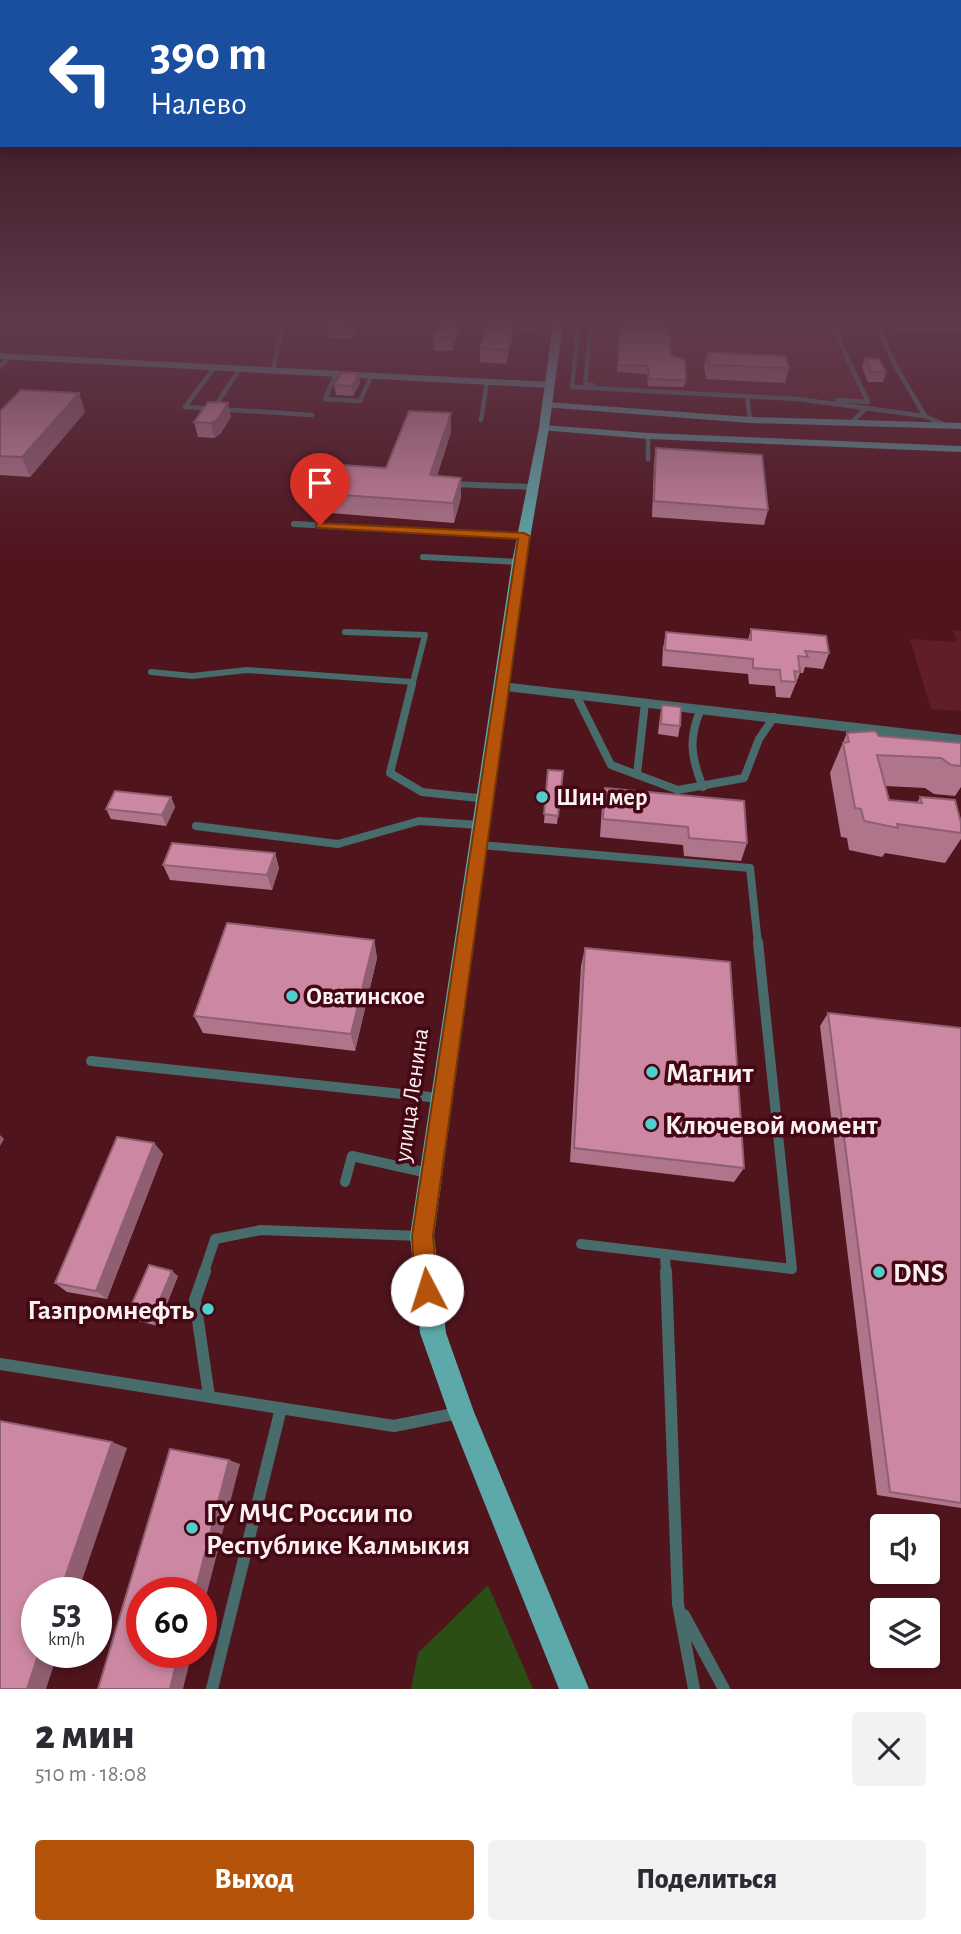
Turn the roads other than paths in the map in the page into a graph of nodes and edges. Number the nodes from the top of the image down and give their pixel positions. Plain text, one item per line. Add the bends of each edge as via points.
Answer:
1 (189, 402) edge
2 (218, 402) edge
3 (484, 402) edge
4 (547, 402) edge
5 (748, 402) edge
6 (817, 402) edge
7 (917, 402) edge
8 (547, 405) junction
9 (214, 408) junction
10 (865, 409) junction
11 (312, 415) dead end
12 (925, 416) junction
13 (481, 420) dead end
14 (750, 420) junction
15 (850, 423) junction
16 (945, 425) junction
17 (961, 426) edge
18 (544, 428) junction
19 (648, 436) junction
20 (961, 449) edge
21 (648, 459) dead end
22 (451, 484) edge
23 (533, 487) junction
24 (295, 524) dead end
25 (524, 536) junction
26 (424, 557) dead end
27 (520, 562) junction
28 (345, 632) dead end
29 (151, 672) dead end
30 (413, 682) junction
31 (502, 687) junction
32 (576, 695) junction
33 (645, 703) junction
34 (701, 709) junction
35 (774, 717) junction
36 (961, 740) edge
37 (637, 774) junction
38 (703, 787) junction
39 (486, 799) junction
40 (483, 825) junction
41 (196, 826) dead end
42 (480, 845) junction
43 (91, 1060) dead end
44 (442, 1098) junction
45 (431, 1174) junction
46 (345, 1182) dead end
47 (422, 1236) junction
48 (580, 1244) dead end
49 (665, 1256) junction
50 (0, 1364) edge
51 (209, 1396) junction
52 (281, 1408) junction
53 (461, 1412) junction
54 (678, 1604) junction
55 (212, 1689) edge
56 (574, 1689) edge
57 (694, 1689) edge
58 (723, 1689) edge

1 - 9 lane via 185,407
2 - 9 lane
3 - 13 lane
4 - 8 main road, улица Ленина
5 - 14 lane
6 - 10 lane
7 - 12 lane
8 - 14 main road
8 - 18 main road, улица Ленина
9 - 11 lane
10 - 12 lane
10 - 15 lane
12 - 16 lane
14 - 15 main road
15 - 16 main road
16 - 17 main road
18 - 19 main road
18 - 23 main road, улица Ленина
19 - 20 main road
19 - 21 lane
22 - 23 lane
23 - 25 main road, улица Ленина
24 - 25 lane
25 - 27 main road, улица Ленина
26 - 27 lane
27 - 31 main road, улица Ленина
28 - 30 lane via 425,635
29 - 30 lane via 192,676 247,670
30 - 39 lane via 390,773 422,792
31 - 32 street
31 - 39 main road, улица Ленина
32 - 33 street
32 - 37 lane via 611,765
33 - 34 street
33 - 37 lane
34 - 35 street
34 - 38 lane via 689,755
35 - 36 street
35 - 38 lane via 759,739 744,778
37 - 38 lane via 678,790
39 - 40 main road, улица Ленина
40 - 41 lane via 419,821 338,844
40 - 42 main road, улица Ленина
42 - 44 main road, улица Ленина
42 - 49 lane via 750,867 792,1269
43 - 44 lane
44 - 45 main road, улица Ленина
45 - 46 lane via 352,1156
45 - 47 main road, улица Ленина
47 - 51 lane via 261,1230 215,1239 195,1300
47 - 53 main road, улица Ленина via 433,1333
48 - 49 lane
49 - 54 lane
50 - 51 lane
51 - 52 lane
52 - 53 lane via 394,1426
52 - 55 lane
53 - 56 main road, улица Ленина
54 - 57 lane
54 - 58 lane

